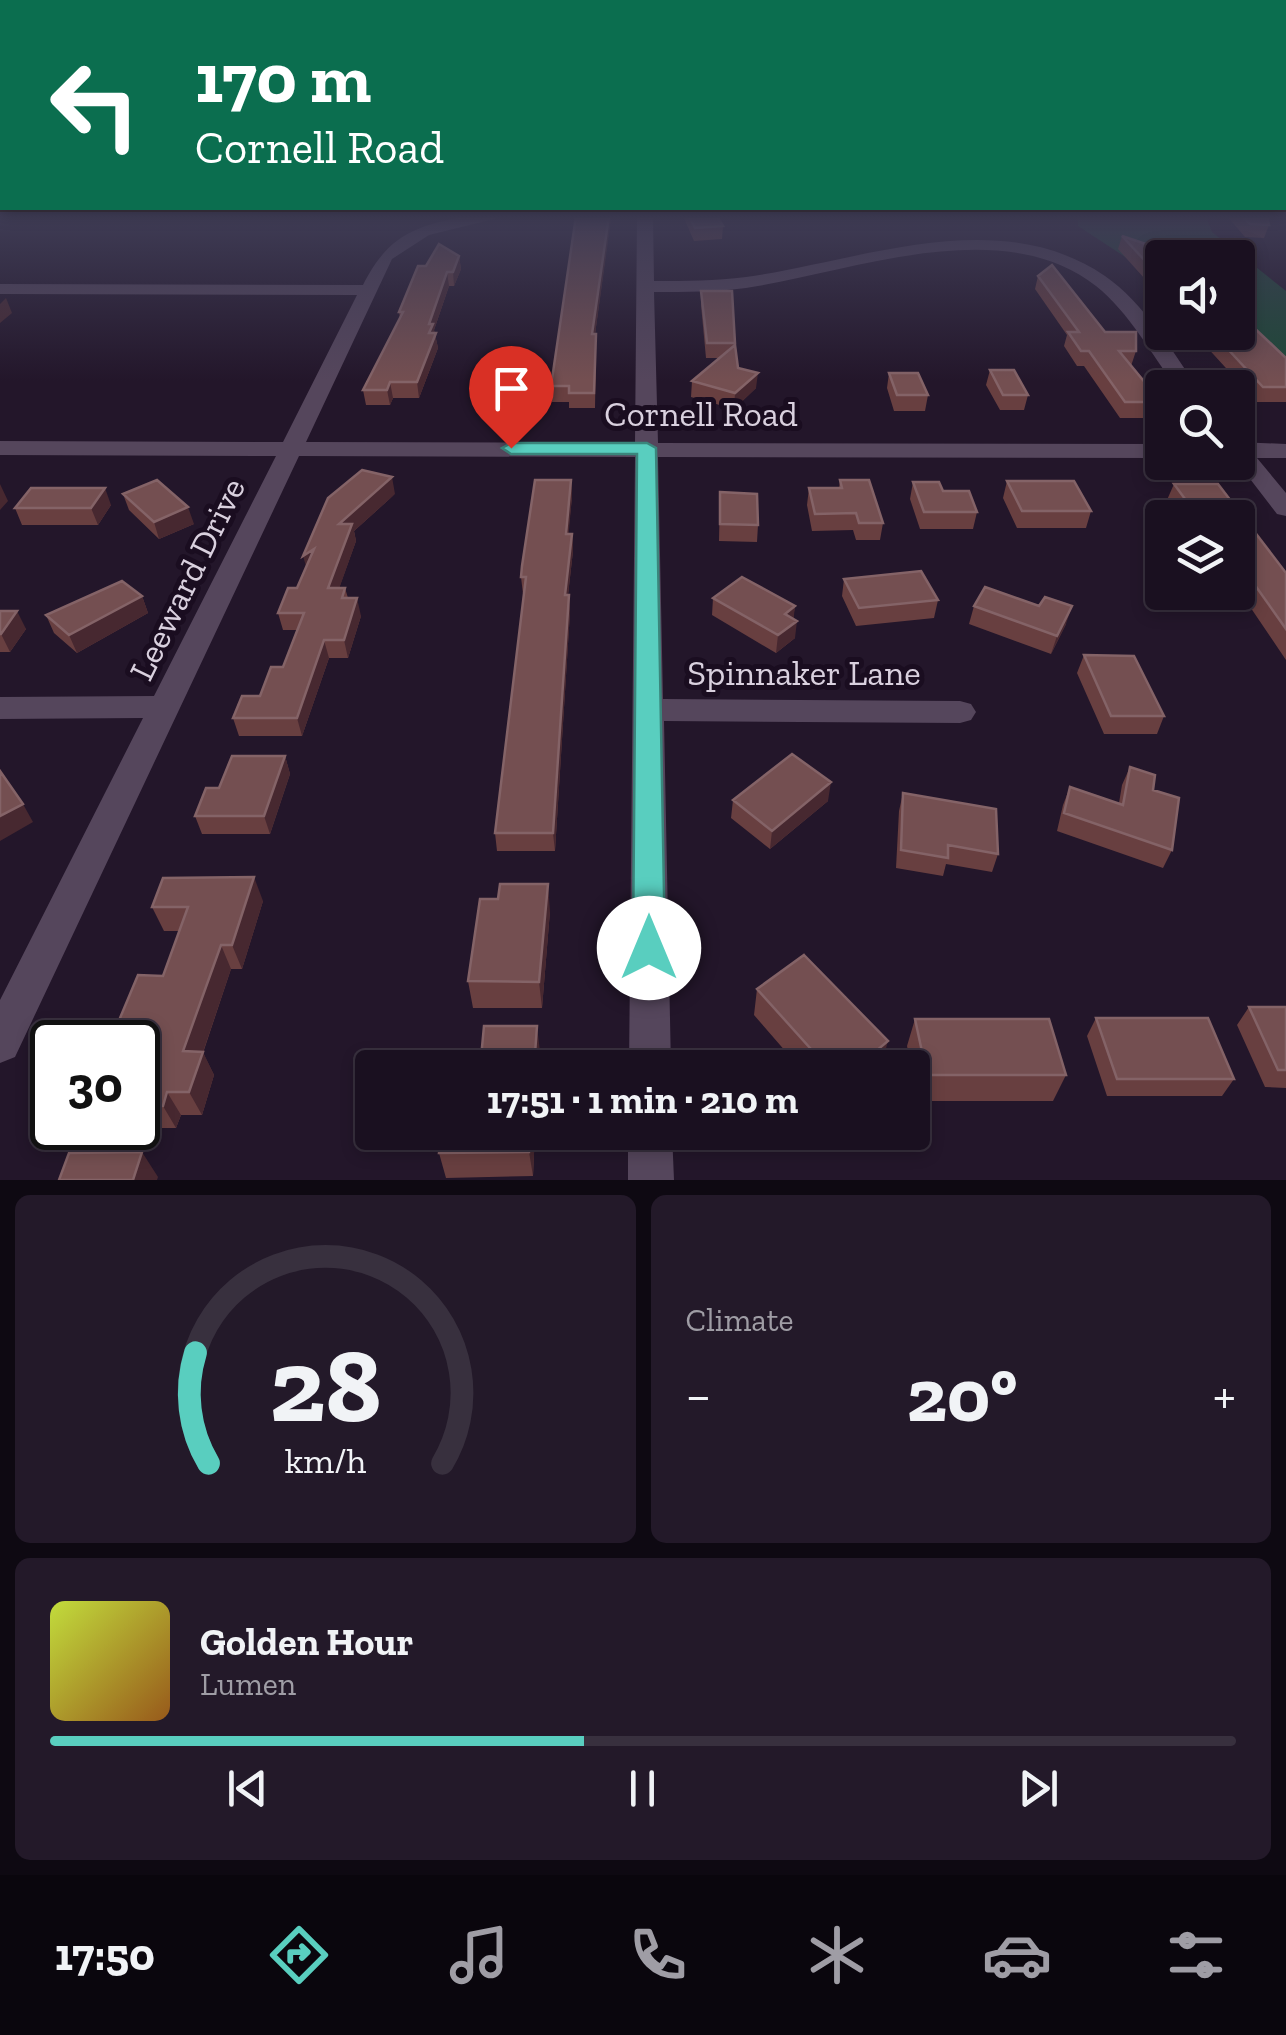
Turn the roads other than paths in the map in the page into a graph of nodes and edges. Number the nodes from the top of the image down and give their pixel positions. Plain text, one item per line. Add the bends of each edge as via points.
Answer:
1 (378, 271) edge
2 (646, 271) edge
3 (807, 271) edge
4 (1082, 271) edge
5 (646, 286) junction
6 (0, 290) edge
7 (368, 290) junction
8 (1173, 370) edge
9 (0, 448) edge
10 (292, 448) junction
11 (647, 448) junction
12 (1145, 451) edge
13 (1255, 451) edge
14 (1286, 451) edge
15 (1255, 471) edge
16 (1286, 508) edge
17 (167, 707) junction
18 (0, 708) edge
19 (648, 710) junction
20 (960, 712) dead end
21 (0, 1044) edge
22 (650, 1050) edge
23 (650, 1150) edge
24 (650, 1180) edge

1 - 7 street, Leeward Drive
2 - 5 street
3 - 5 street via 748,282
4 - 8 street via 1102,282
5 - 11 street
6 - 7 street
7 - 10 street, Leeward Drive
9 - 10 street, Cornell Road
10 - 11 street, Cornell Road
10 - 17 street, Leeward Drive
11 - 12 street, Cornell Road
11 - 19 street
13 - 14 street
15 - 16 street
17 - 18 street
17 - 21 street, Leeward Drive
19 - 20 street, Spinnaker Lane
19 - 22 street
23 - 24 street

